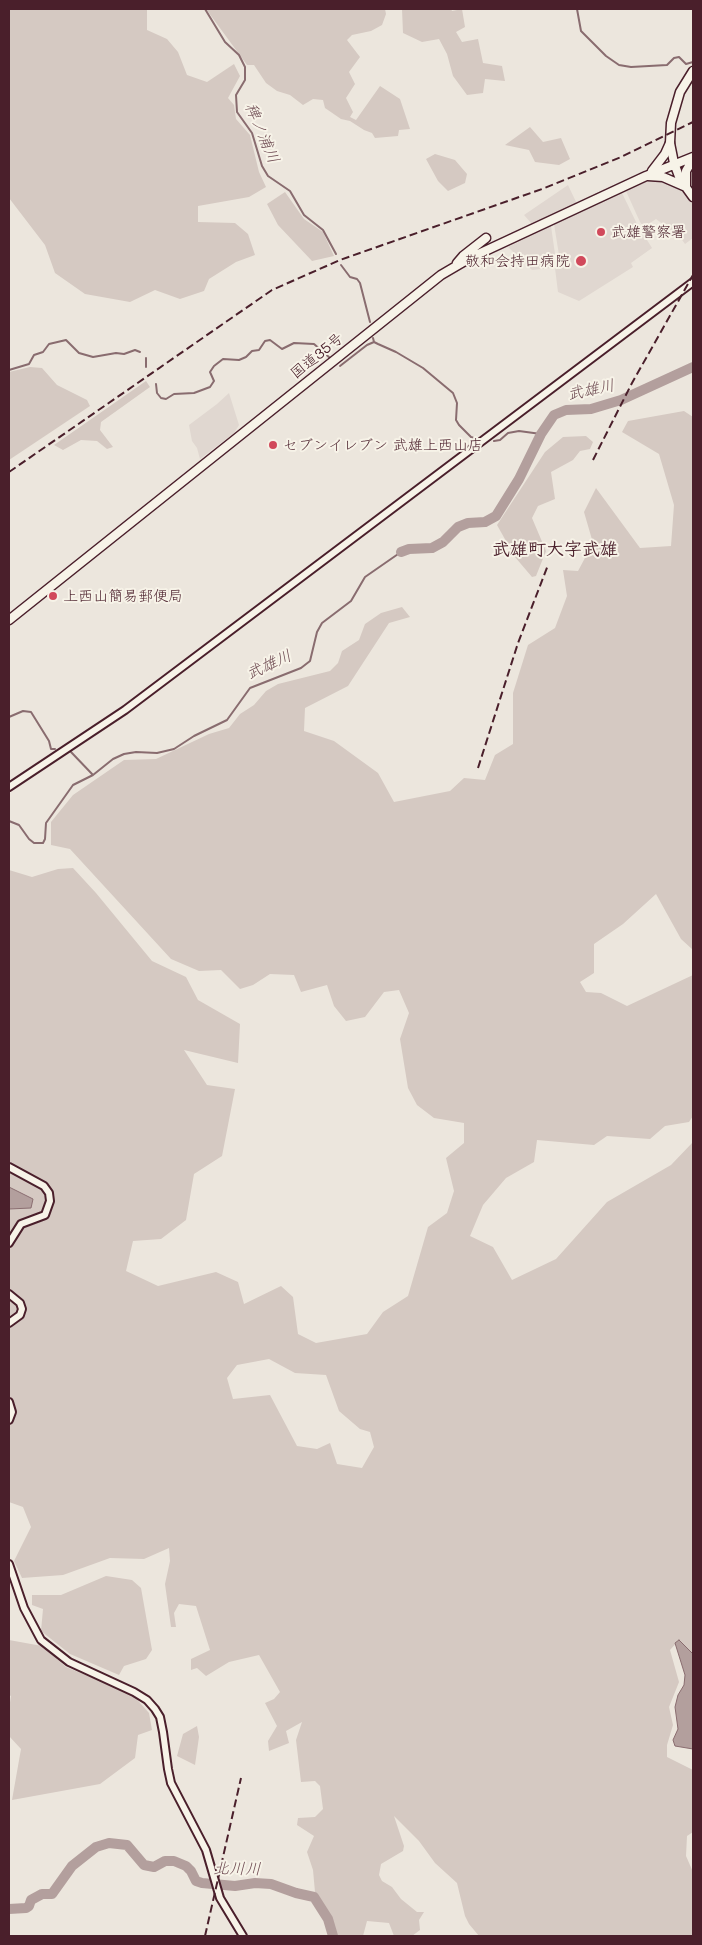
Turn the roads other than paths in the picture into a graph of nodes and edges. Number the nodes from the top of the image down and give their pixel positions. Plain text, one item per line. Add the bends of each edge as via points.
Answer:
1 (693, 71) edge
2 (670, 142) junction
3 (693, 158) edge
4 (674, 163) junction
5 (646, 176) junction
6 (686, 187) junction
7 (693, 197) edge
8 (486, 238) dead end
9 (454, 267) junction
10 (693, 282) edge
11 (9, 620) edge
12 (9, 787) edge
13 (9, 1167) edge
14 (9, 1242) edge
15 (9, 1294) edge
16 (9, 1323) edge
17 (9, 1402) edge
18 (9, 1420) edge
19 (9, 1564) edge
20 (243, 1936) edge

1 - 2 main road via 674,109
2 - 4 main road
2 - 5 main road via 657,166
3 - 4 main road, 国道35号
3 - 6 main road via 686,171
4 - 5 main road, 国道35号
4 - 6 main road
5 - 6 main road via 663,177
5 - 9 main road, 国道35号
6 - 7 main road
8 - 9 main road
9 - 11 main road, 国道35号
10 - 12 street via 133,704
13 - 14 street via 44,1186 50,1201 45,1215 21,1224
15 - 16 street via 22,1309 20,1315
17 - 18 street via 12,1412
19 - 20 street via 24,1608 41,1640 69,1662 134,1692 155,1709 160,1717 171,1783 206,1850 227,1912

